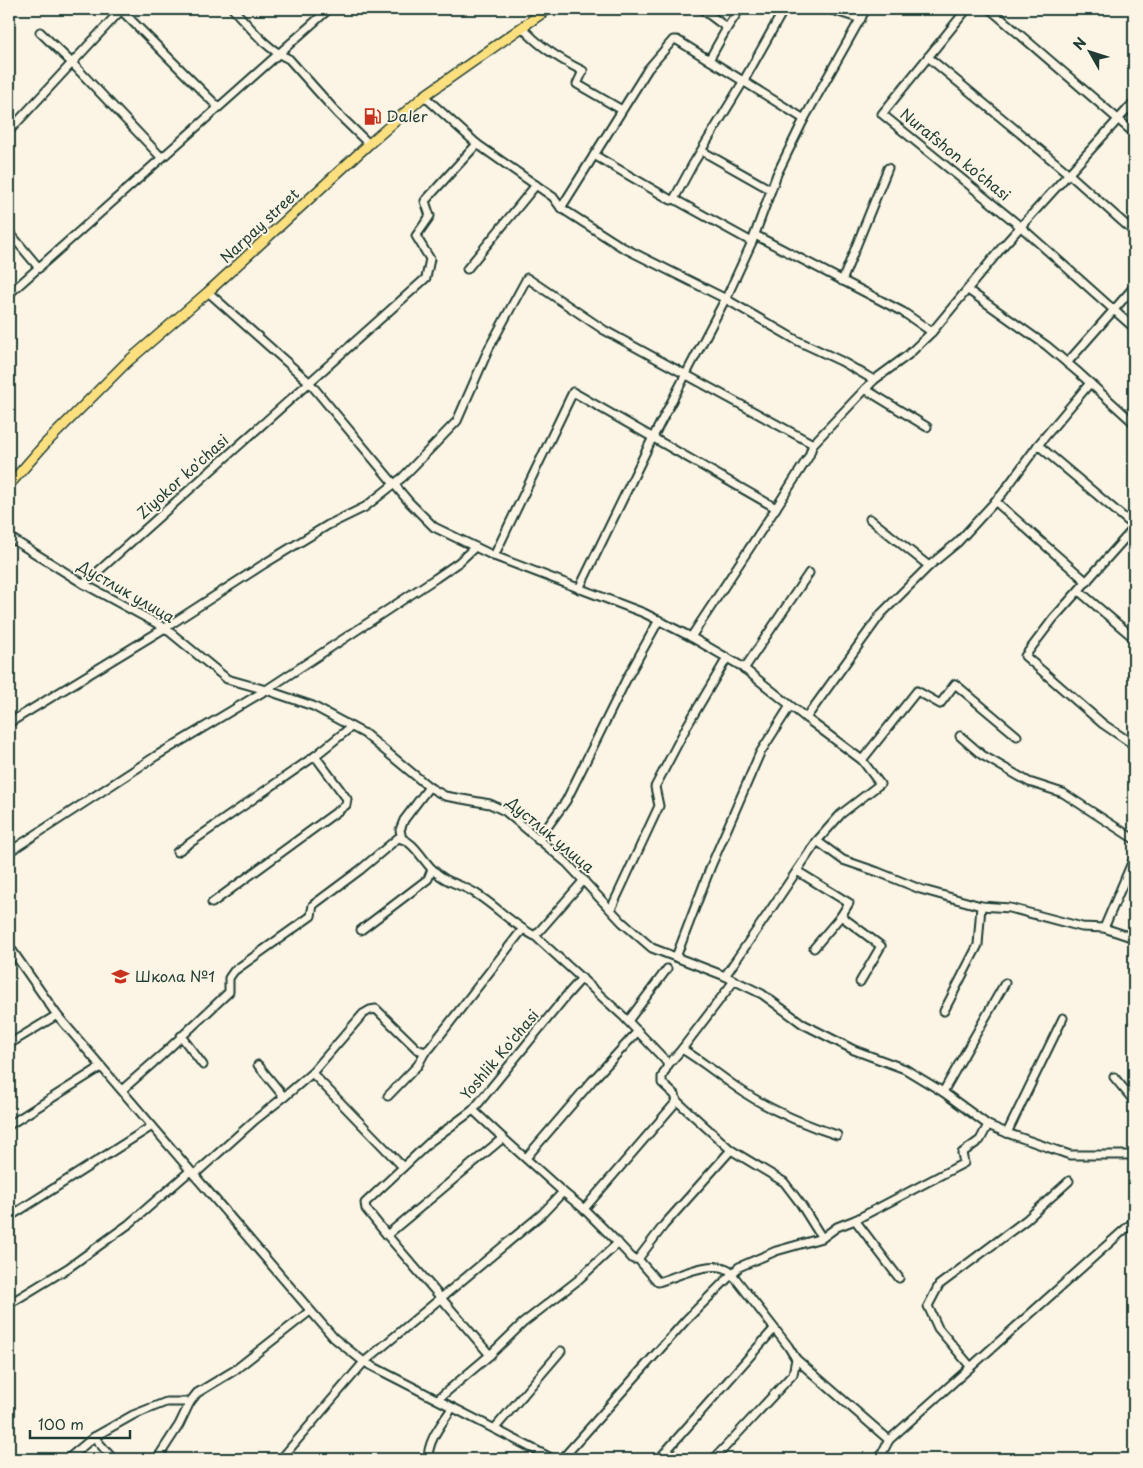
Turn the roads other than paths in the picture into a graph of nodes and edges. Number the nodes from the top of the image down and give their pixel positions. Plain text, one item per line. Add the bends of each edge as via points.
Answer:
1 (121, 9) edge
2 (233, 9) edge
3 (329, 9) edge
4 (548, 9) edge
5 (702, 9) edge
6 (740, 9) edge
7 (784, 9) edge
8 (829, 9) edge
9 (866, 9) edge
10 (967, 9) edge
11 (990, 9) edge
12 (861, 18) junction
13 (522, 27) junction
14 (727, 28) junction
15 (40, 32) dead end
16 (279, 54) junction
17 (928, 56) junction
18 (709, 60) junction
19 (71, 62) junction
20 (744, 82) junction
21 (424, 96) junction
22 (1134, 102) edge
23 (218, 107) junction
24 (622, 110) junction
25 (804, 119) junction
26 (1119, 119) junction
27 (9, 131) edge
28 (1134, 133) edge
29 (369, 144) junction
30 (477, 144) junction
31 (702, 151) junction
32 (594, 155) junction
33 (161, 157) junction
34 (888, 168) dead end
35 (1070, 174) junction
36 (536, 185) junction
37 (771, 190) junction
38 (674, 199) junction
39 (561, 208) junction
40 (1020, 226) junction
41 (9, 232) edge
42 (1134, 232) edge
43 (754, 238) junction
44 (39, 268) junction
45 (467, 270) dead end
46 (842, 280) junction
47 (1134, 287) edge
48 (968, 290) junction
49 (208, 292) junction
50 (9, 294) edge
51 (724, 298) junction
52 (1114, 311) junction
53 (1134, 328) edge
54 (932, 332) junction
55 (1068, 363) junction
56 (686, 374) junction
57 (874, 380) junction
58 (309, 382) junction
59 (1090, 383) junction
60 (865, 389) junction
61 (1134, 423) edge
62 (927, 426) dead end
63 (653, 437) junction
64 (813, 444) junction
65 (1038, 445) junction
66 (395, 484) junction
67 (9, 485) edge
68 (995, 501) junction
69 (776, 508) junction
70 (870, 519) dead end
71 (1134, 527) edge
72 (9, 537) edge
73 (475, 547) junction
74 (494, 556) junction
75 (929, 566) junction
76 (810, 573) dead end
77 (1087, 582) junction
78 (84, 584) junction
79 (579, 589) junction
80 (1079, 590) junction
81 (658, 620) junction
82 (165, 628) junction
83 (691, 637) junction
84 (1134, 638) edge
85 (727, 658) junction
86 (744, 669) junction
87 (266, 690) junction
88 (790, 706) junction
89 (806, 718) junction
90 (9, 723) edge
91 (351, 727) junction
92 (960, 736) dead end
93 (1017, 736) dead end
94 (1134, 745) edge
95 (315, 756) junction
96 (862, 760) junction
97 (429, 787) junction
98 (402, 839) junction
99 (1134, 839) edge
100 (538, 840) junction
101 (817, 840) junction
102 (9, 852) edge
103 (177, 852) dead end
104 (1134, 858) edge
105 (432, 869) junction
106 (797, 871) junction
107 (584, 880) junction
108 (212, 903) dead end
109 (981, 906) junction
110 (611, 909) junction
111 (841, 916) junction
112 (1104, 928) junction
113 (361, 930) dead end
114 (522, 930) junction
115 (535, 936) junction
116 (1134, 938) edge
117 (9, 946) edge
118 (814, 948) dead end
119 (676, 957) junction
120 (667, 969) dead end
121 (724, 976) junction
122 (582, 978) junction
123 (734, 981) junction
124 (860, 982) dead end
125 (1005, 983) dead end
126 (944, 1012) dead end
127 (57, 1015) junction
128 (1063, 1018) dead end
129 (628, 1021) junction
130 (638, 1031) junction
131 (181, 1036) junction
132 (9, 1044) edge
133 (682, 1049) junction
134 (424, 1052) junction
135 (203, 1065) dead end
136 (258, 1065) dead end
137 (668, 1065) junction
138 (101, 1067) junction
139 (312, 1073) junction
140 (1114, 1077) dead end
141 (122, 1090) junction
142 (942, 1092) junction
143 (388, 1096) dead end
144 (284, 1098) junction
145 (677, 1101) junction
146 (1134, 1101) edge
147 (473, 1110) junction
148 (9, 1125) edge
149 (988, 1125) junction
150 (152, 1126) junction
151 (1007, 1133) junction
152 (837, 1135) dead end
153 (503, 1138) junction
154 (731, 1150) junction
155 (1134, 1155) edge
156 (526, 1158) junction
157 (404, 1167) junction
158 (192, 1173) junction
159 (1069, 1181) dead end
160 (563, 1192) junction
161 (584, 1209) junction
162 (9, 1217) edge
163 (855, 1220) junction
164 (1134, 1221) edge
165 (387, 1235) junction
166 (822, 1238) junction
167 (618, 1243) junction
168 (638, 1259) junction
169 (731, 1274) junction
170 (899, 1278) dead end
171 (440, 1299) junction
172 (9, 1304) edge
173 (310, 1311) junction
174 (774, 1329) junction
175 (561, 1350) dead end
176 (490, 1355) junction
177 (796, 1359) junction
178 (364, 1362) junction
179 (970, 1366) junction
180 (438, 1399) junction
181 (190, 1402) junction
182 (452, 1408) junction
183 (495, 1428) junction
184 (94, 1437) junction
185 (889, 1440) junction
186 (70, 1457) dead end
187 (113, 1459) edge
188 (157, 1459) edge
189 (281, 1459) edge
190 (428, 1459) edge
191 (553, 1459) edge
192 (562, 1459) edge
193 (659, 1459) edge
194 (714, 1459) edge
195 (879, 1459) edge

1 - 19 street
1 - 23 street
2 - 16 street
3 - 16 street
4 - 13 main road, Narpay street
5 - 14 street
6 - 14 street
7 - 20 street
8 - 12 street
9 - 12 street
10 - 17 street, Nurafshon ko’chasi
11 - 26 street
12 - 25 street
13 - 21 main road, Narpay street
13 - 24 street via 561,60 583,71 577,84
14 - 18 street
15 - 19 street
16 - 23 street
16 - 29 street via 289,59
17 - 35 street
17 - 40 street, Nurafshon ko’chasi via 882,114
18 - 20 street
18 - 24 street via 673,40 648,69
19 - 27 street
19 - 33 street
20 - 25 street
20 - 31 street
21 - 29 main road, Narpay street
21 - 30 street
22 - 26 street
23 - 33 street
24 - 32 street
25 - 37 street
26 - 28 street
26 - 35 street
29 - 49 main road, Narpay street
30 - 36 street
30 - 58 street, Ziyokor ko'chasi via 425,201 430,216 416,236 430,259 426,278
31 - 37 street
31 - 38 street
32 - 38 street
32 - 39 street
33 - 44 street
34 - 46 street
35 - 40 street
35 - 42 street
36 - 39 street via 553,197
36 - 45 street
37 - 43 street
38 - 43 street
39 - 51 street via 622,247
40 - 48 street
40 - 52 street
41 - 44 street
43 - 46 street
43 - 51 street
44 - 50 street
46 - 54 street via 903,312
47 - 52 street
48 - 54 street
48 - 55 street
49 - 58 street
49 - 67 main road, Narpay street via 126,363
51 - 56 street
51 - 57 street
52 - 53 street
52 - 55 street
54 - 57 street
55 - 59 street
56 - 63 street
56 - 64 street
56 - 66 street via 604,330 527,278 489,348 457,422
57 - 60 street
58 - 66 street
58 - 78 street, Ziyokor ko'chasi
59 - 61 street
59 - 65 street
60 - 62 street
60 - 64 street
63 - 69 street
63 - 74 street via 573,392
63 - 79 street
64 - 69 street via 809,456
65 - 68 street
65 - 71 street
66 - 73 street via 434,527
66 - 82 street via 365,507 328,525
68 - 75 street via 958,542
68 - 77 street
69 - 83 street
70 - 75 street
71 - 77 street
72 - 78 street, Дустлик улица
73 - 74 street
73 - 87 street via 436,578
74 - 79 street
75 - 89 street via 881,614
76 - 86 street
77 - 80 street
78 - 82 street, Дустлик улица
79 - 81 street
80 - 84 street
80 - 94 street via 1025,656 1103,724
81 - 83 street
81 - 100 street via 566,800
82 - 87 street, Дустлик улица via 227,679
82 - 90 street
83 - 85 street
85 - 86 street
85 - 110 street via 654,787 659,806
86 - 88 street
87 - 91 street, Дустлик улица via 313,706
87 - 102 street via 156,756
88 - 89 street
88 - 119 street via 756,761
89 - 96 street
91 - 95 street
91 - 97 street, Дустлик улица via 365,734
92 - 99 street via 982,755 1030,782 1062,793
93 - 96 street via 955,684 940,704 917,692
95 - 103 street
95 - 108 street via 347,799 346,805
96 - 101 street via 880,784 841,814
97 - 98 street via 404,820 400,830
97 - 100 street, Дустлик улица via 445,796 490,804 505,811
98 - 105 street
98 - 131 street via 398,838 313,905 311,916 299,926 234,971 229,978 229,992
100 - 107 street, Дустлик улица
101 - 106 street
101 - 109 street via 843,860 920,889
104 - 112 street
105 - 113 street via 428,878
105 - 114 street via 447,881 473,891
106 - 111 street via 849,903
106 - 121 street
107 - 110 street, Дустлик улица
107 - 115 street
109 - 112 street via 1010,908 1082,927
109 - 126 street via 978,945
110 - 119 street, Дустлик улица via 652,948
111 - 118 street
111 - 124 street via 882,946
112 - 116 street
114 - 115 street
114 - 134 street
115 - 122 street
117 - 127 street
119 - 121 street, Дустлик улица
120 - 129 street
121 - 123 street, Дустлик улица
122 - 129 street
122 - 147 street, Yoshlik Ko'chasi
123 - 133 street
123 - 142 street, Дустлик улица via 762,994 803,1024 854,1050 905,1069
125 - 142 street
127 - 132 street
127 - 138 street
128 - 151 street
129 - 130 street
130 - 137 street
130 - 156 street
131 - 135 street
131 - 141 street
133 - 137 street
133 - 152 street via 770,1108
134 - 139 street via 417,1050 376,1010 370,1010
134 - 143 street via 418,1064
136 - 144 street
137 - 145 street via 662,1083
138 - 141 street
138 - 148 street
139 - 144 street
139 - 157 street
140 - 146 street
141 - 150 street
142 - 149 street, Дустлик улица
144 - 158 street
145 - 154 street
145 - 161 street
147 - 153 street
147 - 157 street, Yoshlik Ko'chasi via 431,1141
149 - 151 street, Дустлик улица
149 - 163 street via 980,1140 962,1152 964,1163
150 - 158 street
150 - 162 street
151 - 155 street, Дустлик улица via 1070,1155
153 - 156 street
153 - 165 street
154 - 166 street via 784,1182
154 - 168 street
156 - 160 street
157 - 165 street, Yoshlik Ko'chasi via 365,1202 366,1209
158 - 172 street via 68,1268
158 - 173 street
159 - 179 street via 1026,1220 939,1285 928,1306 938,1328
160 - 161 street
160 - 171 street via 542,1214
161 - 167 street
163 - 166 street
163 - 170 street
164 - 179 street
165 - 171 street
166 - 169 street via 776,1251 739,1267
167 - 168 street via 633,1259
167 - 176 street
168 - 169 street via 658,1282 708,1267 725,1267
169 - 174 street
169 - 192 street
171 - 176 street
171 - 178 street
173 - 178 street via 334,1338
173 - 181 street via 235,1370 197,1393
174 - 177 street
174 - 193 street
175 - 183 street
176 - 180 street
177 - 185 street
177 - 194 street via 793,1374
178 - 180 street
178 - 189 street
179 - 185 street
180 - 182 street
181 - 184 street via 166,1402
181 - 188 street
182 - 183 street
182 - 190 street via 433,1438
183 - 191 street
184 - 186 street
184 - 187 street
185 - 195 street

